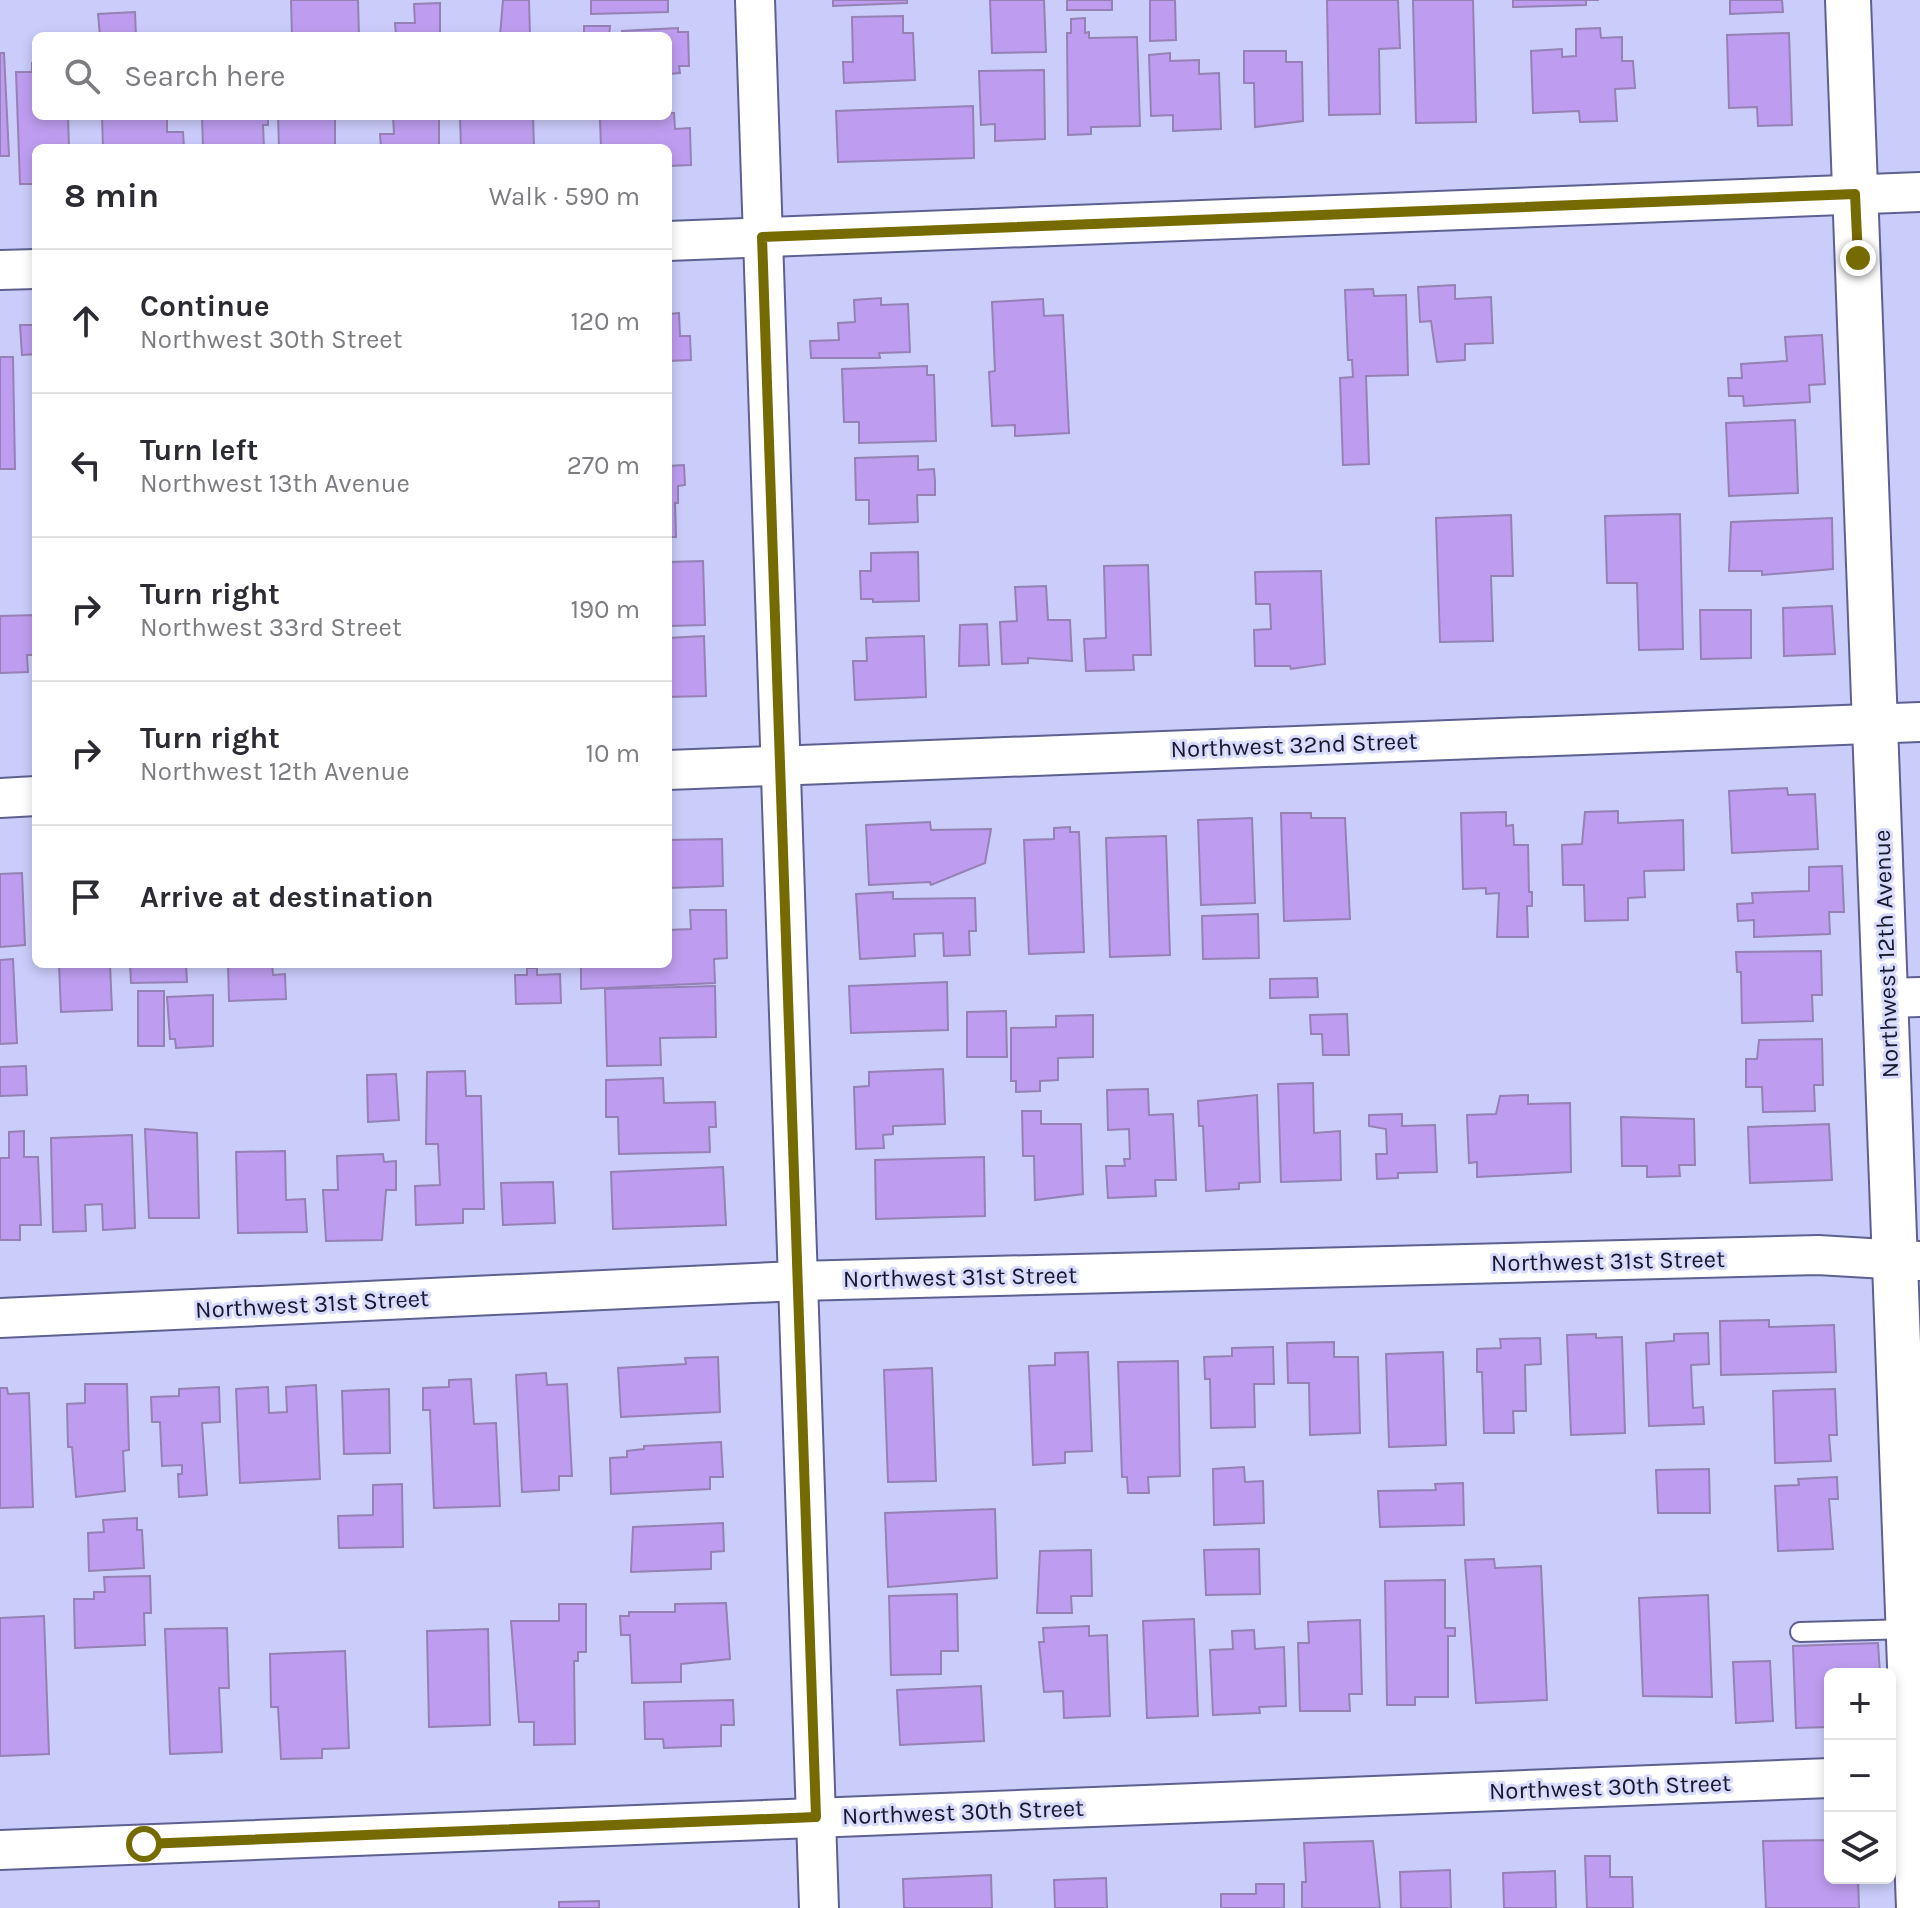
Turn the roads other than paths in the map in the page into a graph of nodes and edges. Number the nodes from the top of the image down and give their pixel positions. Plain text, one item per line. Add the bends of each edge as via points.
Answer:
1 (755, 0) edge
2 (1848, 0) edge
3 (1920, 192) edge
4 (1855, 194) junction
5 (762, 237) junction
6 (672, 241) edge
7 (32, 269) edge
8 (0, 270) edge
9 (1920, 722) edge
10 (1877, 723) junction
11 (782, 765) junction
12 (672, 770) edge
13 (32, 796) edge
14 (0, 798) edge
15 (1904, 997) edge
16 (1908, 1260) edge
17 (797, 1281) junction
18 (0, 1318) edge
19 (1910, 1629) junction
20 (1800, 1632) dead end
21 (1908, 1768) edge
22 (1824, 1778) edge
23 (816, 1817) junction
24 (0, 1850) edge
25 (819, 1908) edge
26 (1919, 1908) edge

1 - 5 street
2 - 4 main road, Northwest 12th Avenue
3 - 4 street
4 - 5 street
4 - 10 main road, Northwest 12th Avenue
5 - 6 street
5 - 11 street
7 - 8 street
9 - 10 street, Northwest 32nd Street
10 - 11 street, Northwest 32nd Street
10 - 15 main road, Northwest 12th Avenue
11 - 12 street, Northwest 32nd Street
11 - 17 street
13 - 14 street
15 - 16 main road, Northwest 12th Avenue
16 - 17 street, Northwest 31st Street via 1818,1255
16 - 19 main road, Northwest 12th Avenue
17 - 18 street, Northwest 31st Street
17 - 23 street
19 - 20 lane
19 - 21 main road, Northwest 12th Avenue
21 - 26 main road, Northwest 12th Avenue
22 - 23 street, Northwest 30th Street
23 - 24 street, Northwest 30th Street
23 - 25 street

